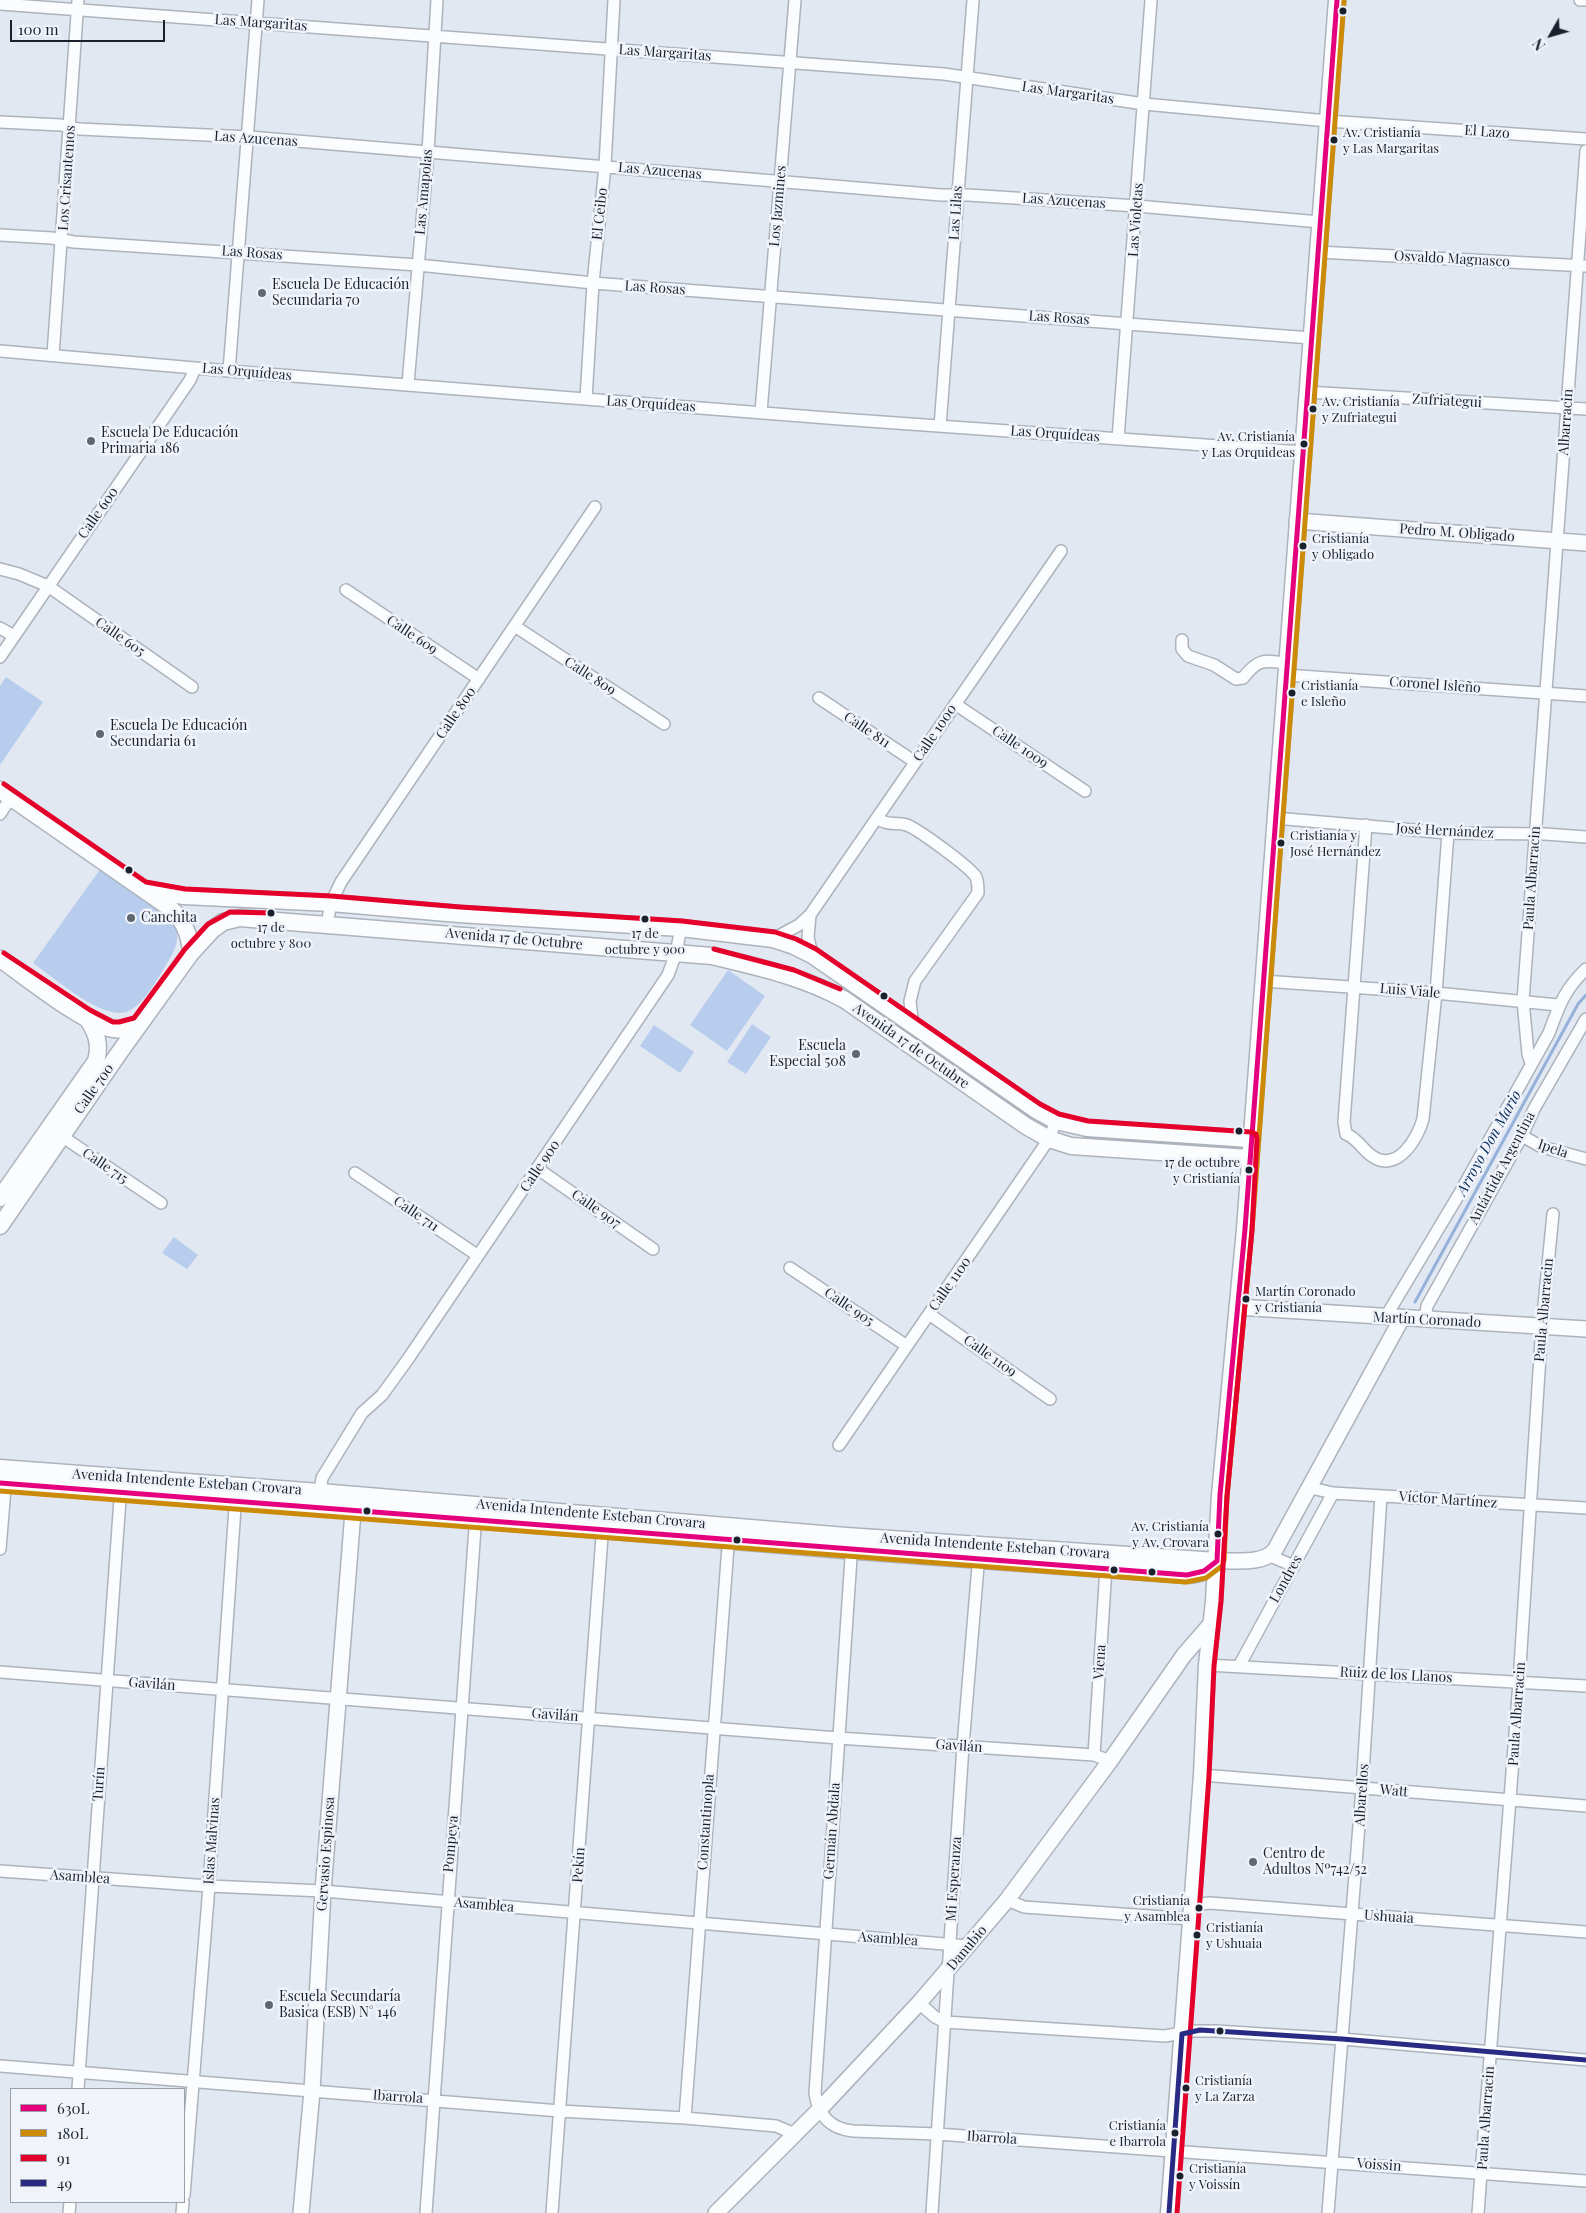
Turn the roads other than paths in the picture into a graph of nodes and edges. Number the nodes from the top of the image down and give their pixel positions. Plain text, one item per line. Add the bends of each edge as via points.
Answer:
1 (258, 0) edge
2 (437, 0) edge
3 (614, 0) edge
4 (795, 0) edge
5 (972, 0) edge
6 (1151, 0) edge
7 (1337, 0) edge
8 (1580, 0) edge
9 (1586, 0) edge
10 (0, 4) edge
11 (78, 5) edge
12 (257, 23) junction
13 (434, 37) junction
14 (611, 50) junction
15 (789, 62) junction
16 (968, 78) junction
17 (1144, 104) junction
18 (1328, 121) junction
19 (0, 122) edge
20 (70, 127) junction
21 (249, 137) junction
22 (1586, 139) edge
23 (1586, 151) edge
24 (428, 152) junction
25 (605, 166) junction
26 (780, 181) junction
27 (957, 195) junction
28 (1137, 206) junction
29 (1320, 222) junction
30 (0, 235) edge
31 (62, 240) junction
32 (238, 252) junction
33 (1318, 252) junction
34 (418, 265) junction
35 (1582, 266) edge
36 (593, 283) junction
37 (771, 297) junction
38 (949, 310) junction
39 (1128, 323) junction
40 (1311, 338) junction
41 (0, 351) edge
42 (53, 355) junction
43 (195, 368) junction
44 (229, 372) junction
45 (408, 384) junction
46 (1307, 392) junction
47 (586, 399) junction
48 (1567, 408) junction
49 (1586, 409) edge
50 (761, 412) junction
51 (940, 426) junction
52 (1118, 439) junction
53 (1303, 452) junction
54 (595, 507) dead end
55 (1297, 521) junction
56 (1557, 540) junction
57 (1586, 542) edge
58 (1061, 551) dead end
59 (0, 569) edge
60 (48, 586) junction
61 (346, 590) dead end
62 (516, 627) junction
63 (0, 628) edge
64 (14, 636) junction
65 (1182, 640) dead end
66 (0, 657) edge
67 (1285, 669) junction
68 (479, 678) junction
69 (192, 687) dead end
70 (1546, 693) junction
71 (1586, 696) edge
72 (819, 698) dead end
73 (955, 704) junction
74 (664, 724) dead end
75 (915, 762) junction
76 (1085, 791) dead end
77 (5, 794) edge
78 (0, 814) edge
79 (877, 818) junction
80 (1274, 818) junction
81 (1366, 825) junction
82 (1448, 833) junction
83 (1536, 834) junction
84 (1586, 837) edge
85 (143, 889) junction
86 (331, 903) junction
87 (810, 915) junction
88 (327, 924) junction
89 (680, 928) junction
90 (773, 939) junction
91 (191, 953) junction
92 (676, 953) junction
93 (812, 955) junction
94 (0, 959) edge
95 (1586, 969) edge
96 (839, 974) junction
97 (1263, 981) junction
98 (1355, 986) junction
99 (829, 991) junction
100 (1436, 993) junction
101 (1523, 1001) junction
102 (1558, 1005) junction
103 (86, 1017) junction
104 (1586, 1019) edge
105 (139, 1024) junction
106 (913, 1026) junction
107 (1582, 1035) edge
108 (1531, 1063) junction
109 (1056, 1121) junction
110 (55, 1132) junction
111 (1522, 1136) junction
112 (1049, 1139) junction
113 (1250, 1139) junction
114 (1248, 1158) junction
115 (1586, 1159) edge
116 (538, 1169) junction
117 (355, 1173) dead end
118 (0, 1198) edge
119 (161, 1203) dead end
120 (1553, 1214) dead end
121 (0, 1226) edge
122 (653, 1249) dead end
123 (477, 1255) junction
124 (790, 1268) dead end
125 (1237, 1307) junction
126 (929, 1314) junction
127 (1385, 1318) junction
128 (1402, 1318) junction
129 (1425, 1319) junction
130 (1542, 1325) junction
131 (1586, 1329) edge
132 (907, 1346) junction
133 (1050, 1399) dead end
134 (839, 1445) dead end
135 (3, 1476) edge
136 (121, 1484) junction
137 (1311, 1488) junction
138 (320, 1492) junction
139 (236, 1493) junction
140 (1333, 1493) junction
141 (1381, 1496) junction
142 (353, 1503) junction
143 (1531, 1505) junction
144 (1586, 1508) edge
145 (476, 1512) junction
146 (603, 1522) junction
147 (729, 1532) junction
148 (852, 1543) junction
149 (0, 1549) edge
150 (980, 1552) junction
151 (1270, 1556) junction
152 (1217, 1560) junction
153 (1294, 1566) junction
154 (1106, 1568) junction
155 (1211, 1624) junction
156 (1184, 1655) junction
157 (1207, 1661) junction
158 (1239, 1666) junction
159 (0, 1672) edge
160 (1370, 1673) junction
161 (106, 1681) junction
162 (1520, 1682) junction
163 (1586, 1686) edge
164 (224, 1690) junction
165 (339, 1698) junction
166 (462, 1708) junction
167 (589, 1717) junction
168 (714, 1727) junction
169 (838, 1738) junction
170 (963, 1746) junction
171 (1094, 1756) junction
172 (1110, 1762) junction
173 (1202, 1775) junction
174 (1362, 1788) junction
175 (1510, 1800) junction
176 (1586, 1806) edge
177 (0, 1871) edge
178 (93, 1878) junction
179 (209, 1886) junction
180 (323, 1891) junction
181 (1008, 1900) junction
182 (447, 1902) junction
183 (1191, 1912) junction
184 (576, 1914) junction
185 (1353, 1915) junction
186 (698, 1924) junction
187 (1501, 1925) junction
188 (1586, 1932) edge
189 (825, 1934) junction
190 (949, 1943) junction
191 (968, 1946) junction
192 (948, 1970) junction
193 (919, 2003) junction
194 (945, 2022) junction
195 (1182, 2034) junction
196 (1342, 2039) junction
197 (1491, 2052) junction
198 (1586, 2060) edge
199 (0, 2066) edge
200 (79, 2073) junction
201 (194, 2082) junction
202 (78, 2088) edge
203 (312, 2091) junction
204 (435, 2100) junction
205 (560, 2110) junction
206 (820, 2110) junction
207 (685, 2118) junction
208 (795, 2134) junction
209 (937, 2134) junction
210 (1172, 2151) junction
211 (1332, 2161) junction
212 (1482, 2173) junction
213 (1586, 2181) edge
214 (185, 2184) edge
215 (301, 2213) edge
216 (426, 2213) edge
217 (552, 2213) edge
218 (716, 2213) edge
219 (932, 2213) edge
220 (1169, 2213) edge
221 (1328, 2213) edge
222 (1478, 2213) edge

1 - 12 street
2 - 13 street, Las Amapolas
3 - 14 street, El Ceibo
4 - 15 street, Los Jazmines
5 - 16 street, Las Lilas
6 - 17 street, Las Violetas
7 - 18 main road
8 - 9 street
10 - 11 street, Las Margaritas
11 - 12 street, Las Margaritas
11 - 20 street, Los Crisantemos
12 - 13 street, Las Margaritas
12 - 21 street
13 - 14 street, Las Margaritas
13 - 24 street, Las Amapolas
14 - 15 street, Las Margaritas
14 - 25 street, El Ceibo
15 - 16 street, Las Margaritas
15 - 26 street, Los Jazmines
16 - 17 street, Las Margaritas
16 - 27 street, Las Lilas
17 - 18 street, Las Margaritas
17 - 28 street, Las Violetas
18 - 22 street, El Lazo
18 - 29 main road
19 - 20 street, Las Azucenas
20 - 21 street, Las Azucenas
20 - 31 street, Los Crisantemos
21 - 24 street, Las Azucenas
21 - 32 street
23 - 35 street, Albarracin
24 - 25 street, Las Azucenas
24 - 34 street, Las Amapolas
25 - 26 street, Las Azucenas
25 - 36 street, El Ceibo
26 - 27 street, Las Azucenas
26 - 37 street, Los Jazmines
27 - 28 street, Las Azucenas
27 - 38 street, Las Lilas
28 - 29 street, Las Azucenas
28 - 39 street, Las Violetas
29 - 33 main road
30 - 31 street, Las Rosas
31 - 32 street, Las Rosas
31 - 42 street, Los Crisantemos
32 - 34 street, Las Rosas
32 - 44 street
33 - 35 street, Osvaldo Magnasco
33 - 40 main road
34 - 36 street, Las Rosas
34 - 45 street, Las Amapolas
35 - 48 street, Albarracin
36 - 37 street, Las Rosas
36 - 47 street, El Ceibo
37 - 38 street, Las Rosas
37 - 50 street, Los Jazmines
38 - 39 street, Las Rosas
38 - 51 street, Las Lilas
39 - 40 street, Las Rosas
39 - 52 street, Las Violetas
40 - 46 main road
41 - 42 street, Las Orquídeas
42 - 43 street, Las Orquídeas
43 - 44 street, Las Orquídeas
43 - 60 street, Calle 600 via 190,380
44 - 45 street, Las Orquídeas
45 - 47 street, Las Orquídeas
46 - 48 street, Zufriategui
46 - 53 main road
47 - 50 street, Las Orquídeas
48 - 49 street, Zufriategui
48 - 56 street, Albarracin
50 - 51 street, Las Orquídeas
51 - 52 street, Las Orquídeas
52 - 53 street, Las Orquídeas
53 - 55 main road
54 - 62 street, Calle 800
55 - 56 street, Pedro M. Obligado
55 - 67 main road
56 - 57 street, Pedro M. Obligado
56 - 70 street, Albarracin
58 - 73 street, Calle 1000
59 - 60 street, Calle 605
60 - 64 street, Calle 600
60 - 69 street, Calle 605
61 - 68 street, Calle 609
62 - 68 street, Calle 800
62 - 74 street, Calle 809
63 - 64 street
64 - 66 street, Calle 600
65 - 67 street, Coronel Isleño via 1182,649 1188,656 1214,665 1236,679 1243,678 1259,662 1267,661
67 - 70 street, Coronel Isleño
67 - 80 main road
68 - 86 street, Calle 800 via 341,882
70 - 71 street, Coronel Isleño
70 - 83 street, Paula Albarracin
72 - 75 street, Calle 811
73 - 75 street, Calle 1000
73 - 76 street, Calle 1009
75 - 79 street, Calle 1000
77 - 78 street
77 - 85 main road
79 - 87 street, Calle 1000
79 - 106 street via 884,823 903,824 913,829 968,869 978,882 978,893 915,981 910,1001
80 - 81 street, José Hernández
80 - 97 main road
81 - 82 street, José Hernández
81 - 98 street
82 - 83 street, José Hernández
82 - 100 street
83 - 84 street, José Hernández
83 - 101 street, Paula Albarracin
85 - 86 main road, Avenida 17 de Octubre via 184,896
85 - 91 main road via 177,915 188,934
86 - 88 street, Calle 800
86 - 89 main road, Avenida 17 de Octubre
87 - 90 street, Calle 1000
87 - 93 street via 808,937
88 - 91 main road, Avenida 17 de Octubre via 231,919 212,930
88 - 92 main road, Avenida 17 de Octubre
89 - 90 main road, Avenida 17 de Octubre
89 - 92 street, Calle 900
90 - 93 main road, Avenida 17 de Octubre
91 - 105 main road, Calle 700
92 - 99 main road, Avenida 17 de Octubre via 712,956 758,967
92 - 116 street, Calle 900 via 668,974
93 - 96 main road, Avenida 17 de Octubre
94 - 103 main road
95 - 102 street, Antártida Argentina
96 - 99 street
96 - 106 main road, Avenida 17 de Octubre
97 - 98 street, Luis Viale
97 - 113 main road
98 - 100 street, Luis Viale
98 - 100 street via 1344,1115 1346,1134 1380,1160 1391,1160 1400,1155 1420,1131
99 - 112 main road, Avenida 17 de Octubre
100 - 101 street, Luis Viale
101 - 102 street, Luis Viale
101 - 108 street, Paula Albarracin
102 - 108 street, Antártida Argentina via 1549,1033
103 - 105 main road via 110,1029
103 - 110 main road, Calle 700 via 96,1034 98,1054
104 - 107 street, Antártida Argentina
105 - 110 main road, Calle 700
106 - 109 main road, Avenida 17 de Octubre
107 - 111 street, Antártida Argentina via 1534,1109
108 - 127 street, Antártida Argentina via 1461,1191
109 - 112 street, Calle 1100
109 - 113 main road, Avenida 17 de Octubre via 1087,1128
110 - 118 main road, Calle 700
110 - 119 street, Calle 715
110 - 121 main road, Calle 700
111 - 115 street, Ipela via 1542,1147
111 - 129 street, Antártida Argentina via 1426,1306
112 - 114 main road, Avenida 17 de Octubre via 1085,1148
112 - 126 street, Calle 1100
113 - 114 main road
114 - 125 main road
116 - 122 street, Calle 907
116 - 123 street, Calle 900
117 - 123 street, Calle 711
120 - 130 street, Paula Albarracin
123 - 138 street, Calle 900 via 382,1395 362,1413 322,1478
124 - 132 street, Calle 905
125 - 127 street, Martín Coronado
125 - 152 main road
126 - 132 street, Calle 1100
126 - 133 street, Calle 1109
127 - 128 street, Martín Coronado
128 - 129 street, Martín Coronado
128 - 137 street
129 - 130 street, Martín Coronado
130 - 131 street, Martín Coronado
130 - 143 street, Paula Albarracin
132 - 134 street, Calle 1100
135 - 136 main road, Avenida Intendente Esteban Crovara
135 - 149 street
136 - 139 main road, Avenida Intendente Esteban Crovara
136 - 161 street, Turín
137 - 140 street, Víctor Martínez
137 - 151 street
138 - 139 main road, Avenida Intendente Esteban Crovara
138 - 142 main road, Avenida Intendente Esteban Crovara
139 - 142 main road, Avenida Intendente Esteban Crovara
139 - 164 street, Islas Malvinas
140 - 141 street, Víctor Martínez
140 - 153 street, Londres
141 - 143 street, Víctor Martínez
141 - 160 street, Albarellos
142 - 145 main road, Avenida Intendente Esteban Crovara
142 - 165 street, Gervasio Espinosa
143 - 144 street, Víctor Martínez
143 - 162 street, Paula Albarracin
145 - 146 main road, Avenida Intendente Esteban Crovara
145 - 166 street, Pompeya
146 - 147 main road, Avenida Intendente Esteban Crovara
146 - 167 street, Pekín
147 - 148 main road, Avenida Intendente Esteban Crovara
147 - 168 street, Constantinopla
148 - 150 main road, Avenida Intendente Esteban Crovara
148 - 169 street, Germán Abdala
150 - 152 main road, Avenida Intendente Esteban Crovara
150 - 154 main road, Avenida Intendente Esteban Crovara
150 - 170 street, Mi Esperanza
151 - 152 street
151 - 153 street
152 - 154 main road, Avenida Intendente Esteban Crovara via 1199,1574
152 - 155 main road
153 - 158 street, Londres
154 - 171 street, Viena
155 - 156 street, Danubio
155 - 157 main road
156 - 157 street via 1194,1653
156 - 172 street, Danubio
157 - 158 street, Ruiz de los Llanos
157 - 173 main road
158 - 160 street, Ruiz de los Llanos
159 - 161 street, Gavilán
160 - 162 street, Ruiz de los Llanos
160 - 174 street, Albarellos
161 - 164 street, Gavilán
161 - 178 street, Turín
162 - 163 street, Ruiz de los Llanos
162 - 175 street, Paula Albarracin
164 - 165 street, Gavilán
164 - 179 street, Islas Malvinas
165 - 166 street, Gavilán
165 - 180 street, Gervasio Espinosa
166 - 167 street, Gavilán
166 - 182 street, Pompeya
167 - 168 street, Gavilán
167 - 184 street, Pekín
168 - 169 street, Gavilán
168 - 186 street, Constantinopla
169 - 170 street, Gavilán
169 - 189 street, Germán Abdala
170 - 171 street, Gavilán
170 - 190 street, Mi Esperanza
171 - 172 street, Gavilán
172 - 181 street, Danubio
173 - 174 street, Watt
173 - 183 main road
174 - 175 street, Watt
174 - 185 street, Albarellos
175 - 176 street, Watt
175 - 187 street, Paula Albarracin
177 - 178 street, Asamblea
178 - 179 street, Asamblea
178 - 200 street, Turín
179 - 180 street, Asamblea
179 - 201 street, Islas Malvinas
180 - 182 street, Asamblea
180 - 203 street, Gervasio Espinosa
181 - 183 street via 1024,1907
181 - 191 street, Danubio
182 - 184 street, Asamblea
182 - 204 street, Pompeya
183 - 185 street, Ushuaia via 1210,1902
183 - 195 main road
184 - 186 street, Asamblea
184 - 205 street, Pekín
185 - 187 street, Ushuaia
185 - 196 street, Albarellos
186 - 189 street, Asamblea
186 - 207 street, Constantinopla
187 - 188 street, Ushuaia
187 - 197 street, Paula Albarracin
189 - 190 street, Asamblea
189 - 206 street, Germán Abdala via 815,2093
190 - 191 street, Asamblea
190 - 192 street, Mi Esperanza
191 - 192 street, Danubio
192 - 193 street, Danubio
192 - 194 street, Mi Esperanza
193 - 194 street
193 - 206 street, Danubio
194 - 195 street via 1165,2036
194 - 209 street, Mi Esperanza
195 - 196 street via 1200,2030
195 - 210 main road
196 - 197 street
196 - 211 street, Albarellos
197 - 198 street
197 - 212 street, Paula Albarracin
199 - 200 street, Ibarrola
200 - 201 street, Ibarrola
200 - 202 street, Turín
201 - 203 street, Ibarrola
201 - 214 street, Islas Malvinas
203 - 204 street, Ibarrola
203 - 215 street, Gervasio Espinosa
204 - 205 street, Ibarrola
204 - 216 street, Pompeya
205 - 207 street, Ibarrola
205 - 217 street, Pekín
206 - 208 street, Danubio
206 - 209 street, Ibarrola via 826,2121 843,2130
207 - 208 street, Ibarrola via 776,2126
208 - 218 street, Danubio
209 - 210 street, Ibarrola
209 - 219 street, Mi Esperanza
210 - 211 street, Voissin
210 - 220 main road
211 - 212 street, Voissin
211 - 221 street, Albarellos
212 - 213 street, Voissin
212 - 222 street, Paula Albarracin

